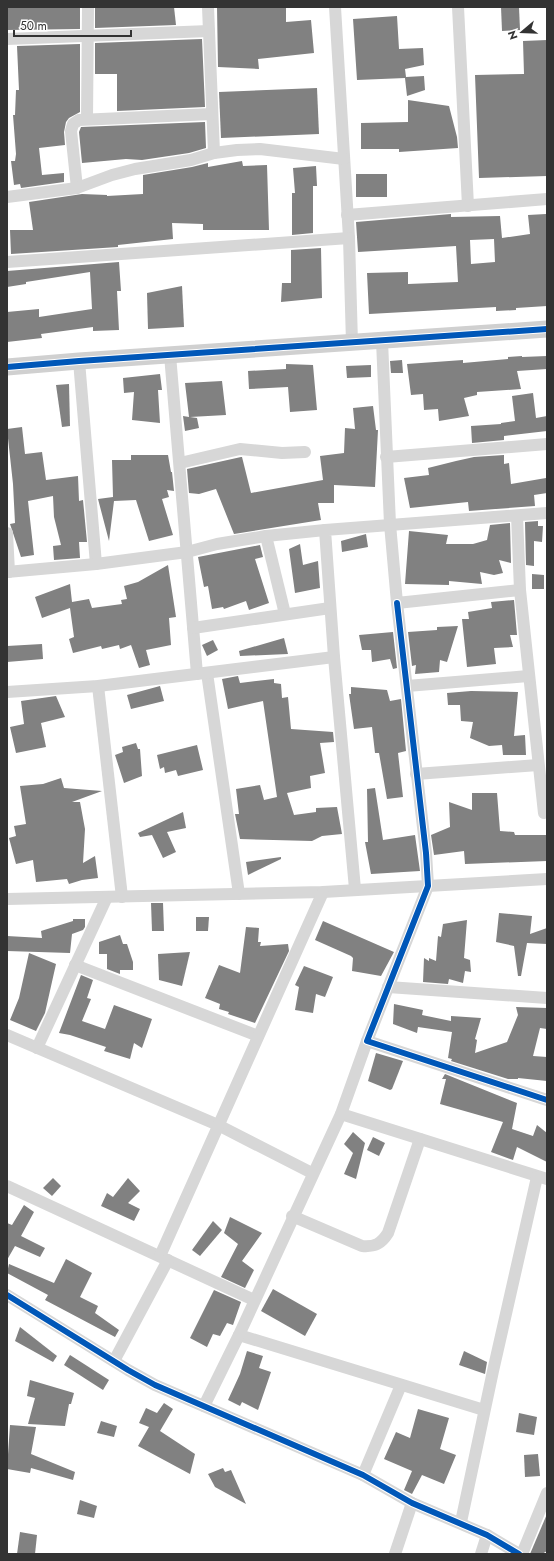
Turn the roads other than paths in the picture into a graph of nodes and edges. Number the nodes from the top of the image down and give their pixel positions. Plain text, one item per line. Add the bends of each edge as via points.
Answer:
1 (88, 7) edge
2 (208, 7) edge
3 (335, 7) edge
4 (458, 7) edge
5 (209, 31) junction
6 (88, 36) junction
7 (7, 39) edge
8 (212, 114) junction
9 (87, 119) junction
10 (214, 153) junction
11 (344, 159) junction
12 (77, 188) junction
13 (7, 197) edge
14 (547, 199) edge
15 (468, 206) junction
16 (347, 215) junction
17 (349, 238) junction
18 (7, 262) edge
19 (547, 329) edge
20 (382, 341) junction
21 (352, 342) junction
22 (170, 355) junction
23 (79, 361) junction
24 (7, 367) edge
25 (547, 444) edge
26 (305, 452) dead end
27 (386, 457) junction
28 (180, 463) junction
29 (547, 513) edge
30 (517, 516) junction
31 (390, 524) junction
32 (325, 530) junction
33 (7, 533) edge
34 (266, 536) junction
35 (187, 552) junction
36 (96, 564) junction
37 (8, 572) edge
38 (520, 590) junction
39 (397, 603) junction
40 (330, 608) junction
41 (285, 614) junction
42 (193, 628) junction
43 (334, 657) junction
44 (202, 674) junction
45 (528, 676) junction
46 (98, 686) junction
47 (407, 686) junction
48 (7, 692) edge
49 (538, 765) junction
50 (416, 774) junction
51 (544, 813) dead end
52 (547, 879) edge
53 (428, 886) junction
54 (355, 889) junction
55 (323, 892) junction
56 (238, 894) junction
57 (107, 897) junction
58 (122, 897) junction
59 (7, 899) edge
60 (75, 965) junction
61 (388, 987) junction
62 (547, 998) edge
63 (7, 1035) edge
64 (258, 1036) junction
65 (367, 1041) junction
66 (37, 1048) junction
67 (547, 1100) edge
68 (341, 1114) junction
69 (218, 1125) junction
70 (420, 1139) junction
71 (312, 1173) junction
72 (542, 1178) edge
73 (7, 1186) edge
74 (292, 1216) junction
75 (164, 1258) junction
76 (7, 1295) edge
77 (254, 1300) junction
78 (240, 1335) junction
79 (114, 1361) junction
80 (401, 1385) junction
81 (204, 1406) junction
82 (484, 1410) junction
83 (363, 1475) junction
84 (547, 1493) edge
85 (412, 1503) junction
86 (461, 1522) junction
87 (488, 1535) junction
88 (395, 1554) edge
89 (481, 1554) edge
90 (519, 1554) edge
91 (522, 1554) edge

1 - 6 street
2 - 5 street
3 - 11 street
4 - 15 street
5 - 6 street
5 - 8 street
6 - 7 street
6 - 9 street
8 - 9 street
8 - 10 street
9 - 12 street via 73,124 71,131
10 - 11 street via 260,149
10 - 12 street via 192,160 135,169
11 - 16 street
12 - 13 street
14 - 15 street
15 - 16 street
16 - 17 street
17 - 18 street
17 - 21 street
19 - 20 street
20 - 21 street
20 - 27 street
21 - 22 street
22 - 23 street
22 - 28 street
23 - 24 street
23 - 36 street
25 - 27 street
26 - 28 street via 282,454 240,448
27 - 31 street
28 - 35 street
29 - 30 street
30 - 31 street
30 - 38 street
31 - 32 street
31 - 39 street
32 - 34 street
32 - 40 street
33 - 37 street
34 - 35 street
34 - 41 street
35 - 36 street
35 - 42 street
36 - 37 street
38 - 39 street
38 - 45 street
39 - 47 street
40 - 41 street
40 - 43 street
41 - 42 street
42 - 44 street
43 - 44 street
43 - 54 street
44 - 46 street
44 - 56 street
45 - 47 street
45 - 49 street
46 - 48 street
46 - 58 street
47 - 50 street
49 - 50 street
49 - 51 street
50 - 53 street
52 - 53 street
53 - 54 street
53 - 61 street
54 - 55 street
55 - 56 street
55 - 64 street
56 - 58 street
57 - 58 street
57 - 59 street
57 - 60 street
60 - 64 street
60 - 66 street
61 - 62 street
61 - 65 street
63 - 66 street
64 - 69 street
65 - 67 street
65 - 68 street
66 - 69 street
68 - 70 street
68 - 71 street
69 - 71 street
69 - 75 street
70 - 72 street
70 - 74 street via 388,1233 382,1242 373,1247 362,1246
71 - 74 street
72 - 82 street
73 - 75 street
74 - 77 street
75 - 77 street
75 - 79 street
76 - 79 street
77 - 78 street
78 - 80 street
78 - 81 street
79 - 81 street via 155,1385
80 - 82 street
80 - 83 street
81 - 83 street
82 - 86 street
83 - 85 street
84 - 91 street
85 - 86 street
85 - 88 street
86 - 87 street
87 - 89 street
87 - 90 street

